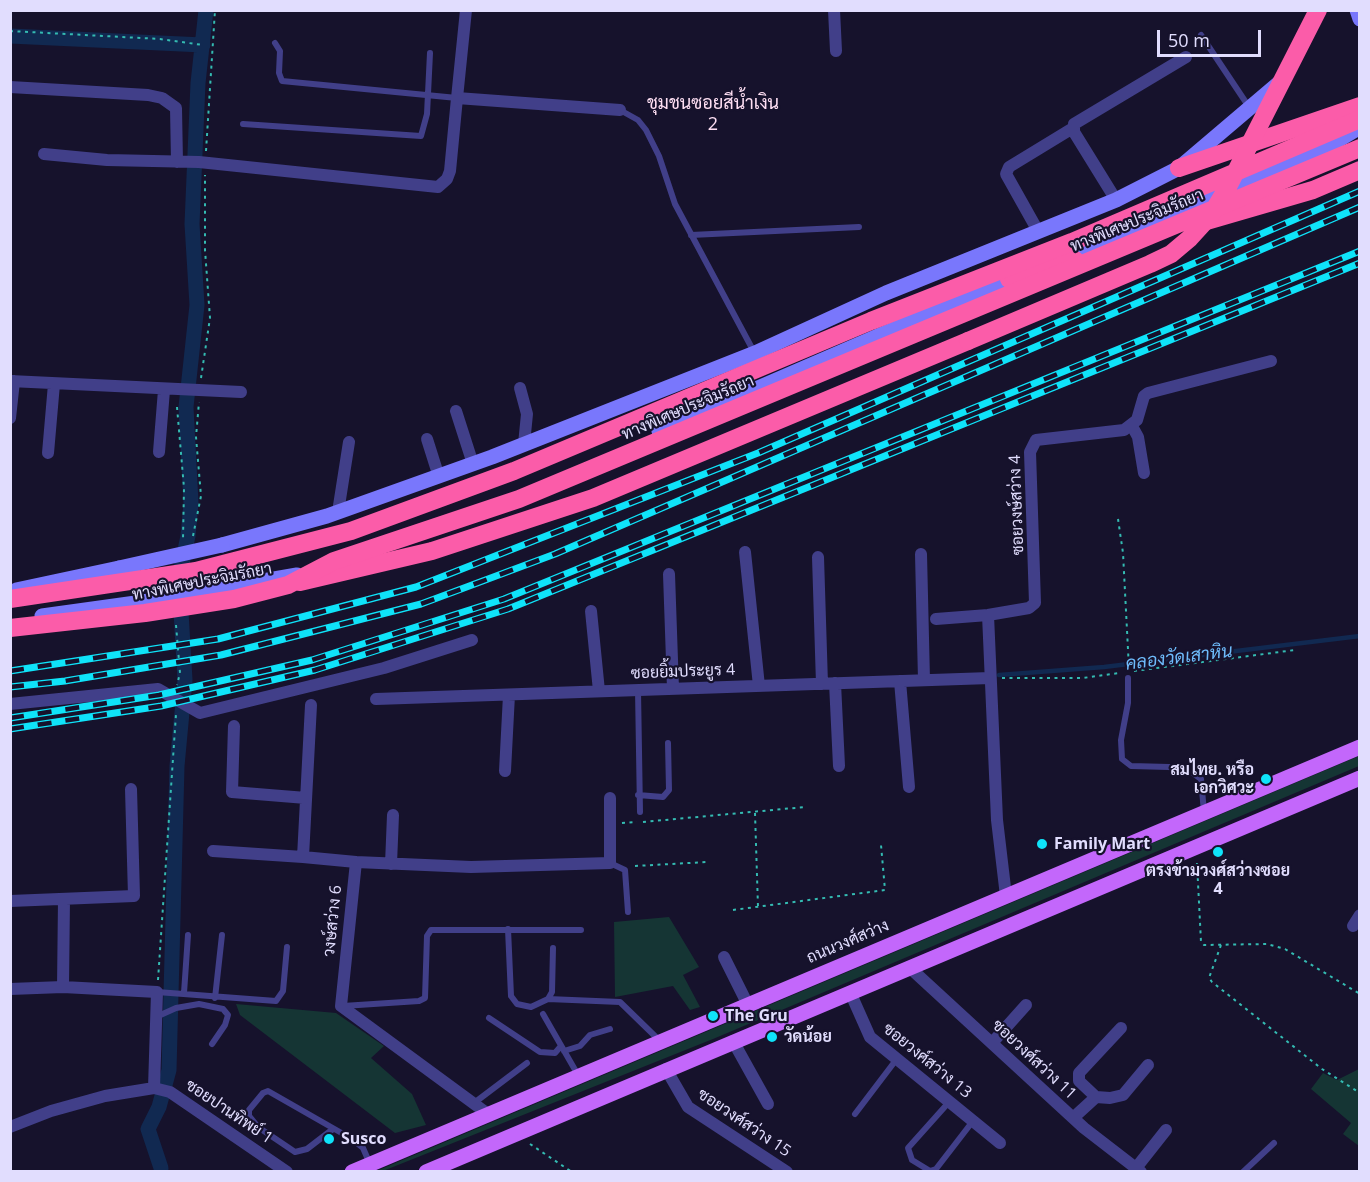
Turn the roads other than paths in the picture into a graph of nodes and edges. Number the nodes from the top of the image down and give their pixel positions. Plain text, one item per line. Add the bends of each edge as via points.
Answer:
1 (466, 10) edge
2 (834, 10) edge
3 (1319, 10) edge
4 (1357, 10) edge
5 (1359, 18) edge
6 (1201, 35) dead end
7 (275, 43) dead end
8 (836, 51) dead end
9 (430, 53) dead end
10 (1186, 57) dead end
11 (10, 87) edge
12 (427, 95) junction
13 (457, 98) junction
14 (1359, 106) edge
15 (1250, 108) junction
16 (620, 110) joint
17 (1359, 119) edge
18 (243, 124) dead end
19 (1359, 127) edge
20 (1072, 128) junction
21 (1359, 148) edge
22 (44, 154) dead end
23 (180, 162) junction
24 (1179, 168) junction
25 (1359, 170) edge
26 (1116, 200) junction
27 (859, 227) dead end
28 (1038, 231) junction
29 (691, 235) junction
30 (1008, 279) junction
31 (754, 353) junction
32 (1270, 361) dead end
33 (12, 381) edge
34 (54, 384) junction
35 (520, 388) dead end
36 (164, 390) junction
37 (241, 392) dead end
38 (456, 411) dead end
39 (10, 418) edge
40 (1132, 426) junction
41 (427, 440) dead end
42 (349, 442) dead end
43 (524, 444) junction
44 (159, 452) dead end
45 (48, 453) dead end
46 (473, 464) junction
47 (1144, 473) dead end
48 (439, 477) junction
49 (338, 512) junction
50 (745, 552) dead end
51 (921, 554) dead end
52 (818, 557) dead end
53 (669, 574) dead end
54 (288, 585) junction
55 (10, 591) edge
56 (10, 599) edge
57 (591, 611) dead end
58 (988, 615) junction
59 (10, 619) edge
60 (936, 619) dead end
61 (10, 628) edge
62 (472, 640) dead end
63 (1128, 674) road end
64 (990, 678) junction
65 (924, 680) junction
66 (900, 681) junction
67 (835, 683) junction
68 (822, 684) junction
69 (759, 686) junction
70 (672, 689) junction
71 (638, 690) junction
72 (599, 692) junction
73 (508, 695) junction
74 (376, 699) dead end
75 (10, 704) edge
76 (311, 705) dead end
77 (234, 726) dead end
78 (668, 743) dead end
79 (1359, 747) edge
80 (839, 766) dead end
81 (505, 771) dead end
82 (1359, 778) edge
83 (909, 787) dead end
84 (131, 789) dead end
85 (638, 795) junction
86 (306, 798) junction
87 (610, 798) dead end
88 (640, 812) dead end
89 (1204, 812) junction
90 (393, 815) dead end
91 (213, 851) dead end
92 (303, 856) junction
93 (356, 862) junction
94 (610, 863) junction
95 (391, 864) junction
96 (1006, 896) junction
97 (64, 899) junction
98 (10, 902) edge
99 (628, 912) dead end
100 (508, 929) junction
101 (581, 930) dead end
102 (188, 935) dead end
103 (222, 935) dead end
104 (287, 947) dead end
105 (553, 948) dead end
106 (724, 957) dead end
107 (909, 967) junction
108 (63, 987) junction
109 (10, 989) edge
110 (850, 992) junction
111 (162, 993) junction
112 (184, 993) junction
113 (215, 998) junction
114 (548, 999) junction
115 (747, 1003) junction
116 (1026, 1005) dead end
117 (341, 1006) junction
118 (543, 1014) dead end
119 (160, 1015) junction
120 (489, 1018) dead end
121 (1121, 1028) dead end
122 (610, 1029) dead end
123 (660, 1041) junction
124 (733, 1041) junction
125 (992, 1043) junction
126 (212, 1044) dead end
127 (562, 1049) junction
128 (896, 1060) junction
129 (527, 1063) dead end
130 (1148, 1065) dead end
131 (666, 1069) junction
132 (578, 1075) junction
133 (161, 1089) junction
134 (1096, 1097) junction
135 (950, 1101) junction
136 (474, 1103) junction
137 (768, 1104) dead end
138 (488, 1114) junction
139 (855, 1114) dead end
140 (1073, 1118) junction
141 (973, 1121) junction
142 (10, 1127) edge
143 (333, 1129) junction
144 (1166, 1130) dead end
145 (999, 1143) dead end
146 (1274, 1143) dead end
147 (370, 1164) junction
148 (1139, 1170) edge
149 (287, 1172) edge
150 (352, 1172) edge
151 (426, 1172) edge
152 (787, 1172) edge
153 (1243, 1172) edge

1 - 13 street
2 - 8 street
3 - 15 main road via 1316,32 1297,68
3 - 54 highway, bridge via 1211,215 1171,254 593,498 432,552
4 - 5 main road
6 - 15 lane
7 - 12 lane via 280,51 282,81
9 - 12 lane
10 - 20 street
11 - 23 street via 162,98 176,108
12 - 13 lane
12 - 18 lane via 424,131 416,137
13 - 16 street
13 - 23 street via 450,171 438,187
14 - 24 highway
15 - 24 main road
16 - 29 lane via 638,120 646,130
17 - 56 highway, ทางพิเศษประจิมรัถยา, bridge via 1072,242 871,321 514,471 351,531 196,571
19 - 30 main road via 1317,153
20 - 26 street
20 - 28 street via 1010,167 1006,174
21 - 54 highway, ทางพิเศษประจิมรัถยา, bridge via 519,499 334,561
22 - 23 street
24 - 26 main road
25 - 30 highway via 1313,190
26 - 28 main road
27 - 29 lane
28 - 31 main road via 886,293
29 - 31 lane
30 - 59 main road, bridge via 516,494 357,558 296,575 217,589
31 - 43 main road
32 - 40 street via 1148,393
33 - 34 street
33 - 39 street
34 - 36 street
34 - 45 street
35 - 43 street via 527,414
36 - 37 street
36 - 44 street
38 - 46 street
40 - 47 street via 1138,437
40 - 58 street, ซอยวงษ์สว่าง 4 via 1033,443 1030,452 1037,598 1033,607
41 - 48 street
42 - 49 street
43 - 46 main road
46 - 48 main road
48 - 49 main road
49 - 55 main road, bridge via 222,545
50 - 69 street
51 - 65 street
52 - 68 street
53 - 70 street
54 - 61 highway, ทางพิเศษประจิมรัถยา, bridge via 234,599 145,613
57 - 72 street
58 - 60 street, ซอยวงษ์สว่าง 4
58 - 64 street
62 - 75 street via 384,668 200,713 158,689
63 - 89 lane via 1122,759 1131,766 1169,767 1193,773 1201,780
64 - 65 street, ซอยยิ้มประยูร 4
64 - 96 street via 997,820
65 - 66 street, ซอยยิ้มประยูร 4
66 - 67 street, ซอยยิ้มประยูร 4
66 - 83 street
67 - 68 street, ซอยยิ้มประยูร 4
67 - 80 street
68 - 69 street, ซอยยิ้มประยูร 4
69 - 70 street, ซอยยิ้มประยูร 4
70 - 71 street, ซอยยิ้มประยูร 4
71 - 72 street, ซอยยิ้มประยูร 4
71 - 85 lane
72 - 73 street, ซอยยิ้มประยูร 4
73 - 74 street, ซอยยิ้มประยูร 4
73 - 81 street
76 - 86 street
77 - 86 street via 232,792
78 - 85 lane via 669,790 663,798
79 - 89 main road, ถนนวงศ์สว่าง
82 - 107 main road
84 - 97 street via 134,896
85 - 88 lane
86 - 92 street
87 - 94 street
89 - 96 main road, ถนนวงศ์สว่าง
90 - 95 street
91 - 92 street, วงษ์สว่าง 6
92 - 93 street, วงษ์สว่าง 6
93 - 95 street
93 - 117 street, วงษ์สว่าง 6
94 - 95 street via 471,867
94 - 99 lane via 625,870
96 - 115 main road, ถนนวงศ์สว่าง
97 - 98 street
97 - 108 street
100 - 101 lane
100 - 114 lane via 511,996 517,1004 531,1007
100 - 117 lane via 431,930 427,936 425,998
102 - 112 lane
103 - 113 lane
104 - 113 lane via 283,991 276,1001
105 - 114 lane via 552,992
106 - 115 street
107 - 110 main road
107 - 125 street, ซอยวงศ์สว่าง 11
108 - 109 street
108 - 111 street
110 - 124 main road
110 - 128 street, ซอยวงศ์สว่าง 13 via 870,1037
111 - 112 lane
111 - 119 street
112 - 113 lane
114 - 123 lane via 620,1002
115 - 123 main road, ถนนวงศ์สว่าง
116 - 125 street
117 - 136 street
118 - 127 lane
119 - 126 lane via 199,1004 223,1009 228,1015 225,1025
119 - 133 street
120 - 127 lane via 540,1052 555,1053
121 - 134 street via 1079,1073 1079,1081
122 - 127 lane via 590,1035 579,1046
123 - 132 main road, ถนนวงศ์สว่าง
124 - 131 main road
124 - 137 street
125 - 140 street, ซอยวงศ์สว่าง 11
127 - 132 lane
128 - 135 street, ซอยวงศ์สว่าง 13
128 - 139 lane
129 - 136 lane
130 - 134 street via 1123,1095
131 - 151 main road
131 - 152 street, ซอยวงศ์สว่าง 15 via 688,1107
132 - 138 main road, ถนนวงศ์สว่าง
133 - 142 street via 105,1096
133 - 149 street, ซอยปานทิพย์ 1
134 - 140 street
135 - 141 street, ซอยวงศ์สว่าง 13
135 - 141 lane via 908,1148 912,1160 930,1171 936,1168
136 - 138 street
138 - 147 main road, ถนนวงศ์สว่าง
140 - 148 street, ซอยวงศ์สว่าง 11
141 - 145 street, ซอยวงศ์สว่าง 13
143 - 143 lane via 307,1149 296,1152 258,1127 249,1110 268,1091
143 - 147 lane via 363,1148
144 - 148 street
146 - 153 lane
147 - 150 main road, ถนนวงศ์สว่าง

